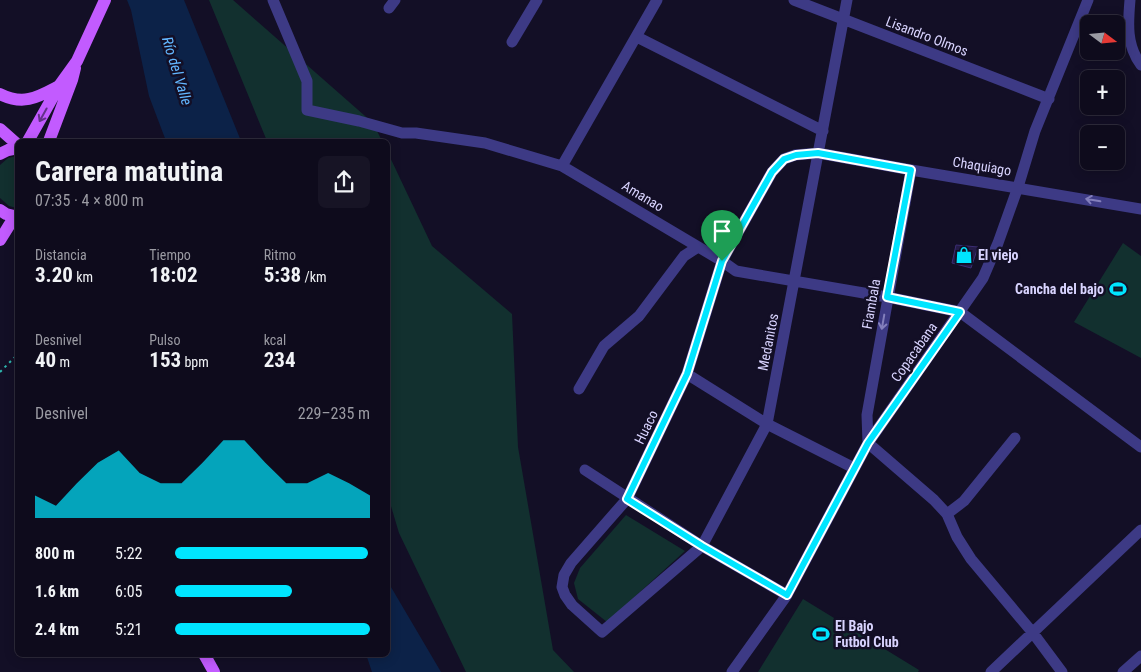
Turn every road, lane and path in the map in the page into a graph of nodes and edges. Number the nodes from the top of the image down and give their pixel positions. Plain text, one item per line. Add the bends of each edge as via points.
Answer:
1 (105, 0) edge
2 (273, 0) edge
3 (537, 0) edge
4 (657, 0) edge
5 (794, 0) edge
6 (847, 0) edge
7 (1088, 0) edge
8 (1130, 0) edge
9 (843, 20) junction
10 (637, 36) junction
11 (512, 42) dead end
12 (77, 60) junction
13 (1141, 65) edge
14 (59, 86) junction
15 (0, 94) edge
16 (1049, 99) junction
17 (0, 129) edge
18 (823, 131) junction
19 (29, 139) edge
20 (51, 139) edge
21 (15, 144) edge
22 (15, 147) edge
23 (818, 153) junction
24 (0, 154) edge
25 (562, 166) junction
26 (911, 170) junction
27 (1018, 187) junction
28 (1141, 209) edge
29 (0, 210) edge
30 (15, 216) edge
31 (15, 220) edge
32 (0, 240) edge
33 (698, 247) junction
34 (722, 261) junction
35 (795, 281) junction
36 (887, 297) junction
37 (960, 312) junction
38 (15, 357) edge
39 (0, 372) edge
40 (687, 374) junction
41 (579, 390) dead end
42 (767, 424) junction
43 (1015, 438) dead end
44 (868, 443) junction
45 (1141, 447) edge
46 (854, 468) junction
47 (585, 470) dead end
48 (627, 499) junction
49 (947, 514) junction
50 (1141, 530) edge
51 (702, 546) junction
52 (787, 595) junction
53 (602, 632) joint
54 (1033, 633) junction
55 (1141, 656) edge
56 (206, 657) edge
57 (214, 672) edge
58 (732, 672) edge
59 (991, 672) edge
60 (1062, 672) edge
61 (1123, 672) edge

1 - 12 main road
2 - 25 street, Amanao via 307,81 307,110 402,133 485,143
3 - 11 street
4 - 10 street
5 - 9 street, Lisandro Olmos
6 - 9 street, Medanitos
7 - 16 street, Copacabana
8 - 13 street via 1129,42
9 - 16 street, Lisandro Olmos
9 - 18 street, Medanitos
10 - 18 street
10 - 25 street
12 - 14 main road
12 - 20 main road
14 - 15 main road via 34,99 18,101
14 -> 19 main road
16 - 27 street, Copacabana via 1035,131
17 - 21 main road
18 - 23 street, Medanitos
22 - 24 main road
23 - 26 street, Chaquiago
23 - 34 street, Chaquiago via 784,159 772,172
23 - 35 street, Medanitos
25 - 33 street, Amanao
26 - 27 street, Chaquiago
26 - 36 street, Fiambala
28 -> 27 street, Chaquiago
27 - 37 street, Copacabana via 983,278
29 - 30 main road
31 - 32 main road
33 - 34 street, Amanao
33 - 41 street via 684,256 639,316 604,346
34 - 35 street, Amanao via 736,271
34 - 40 street, Huaco
35 - 36 street, Amanao
35 - 42 street, Medanitos
36 - 37 street, Amanao
36 -> 44 street, Fiambala via 867,415
37 - 44 street, Copacabana
37 - 45 street
38 - 39 path
40 - 42 street
40 - 48 street, Huaco
42 - 46 street
42 - 51 street, Medanitos
43 - 49 street via 964,501
44 - 46 street, Copacabana
44 - 49 street
46 - 52 street, Copacabana
47 - 48 street
48 - 51 street
48 - 53 street, Huaco via 564,575 562,587 565,595
49 - 54 street via 956,537 971,559
50 - 54 street
51 - 52 street
51 - 53 street, Medanitos
52 - 58 street, Copacabana
54 - 59 street
54 - 60 street
55 - 61 street
56 - 57 main road

